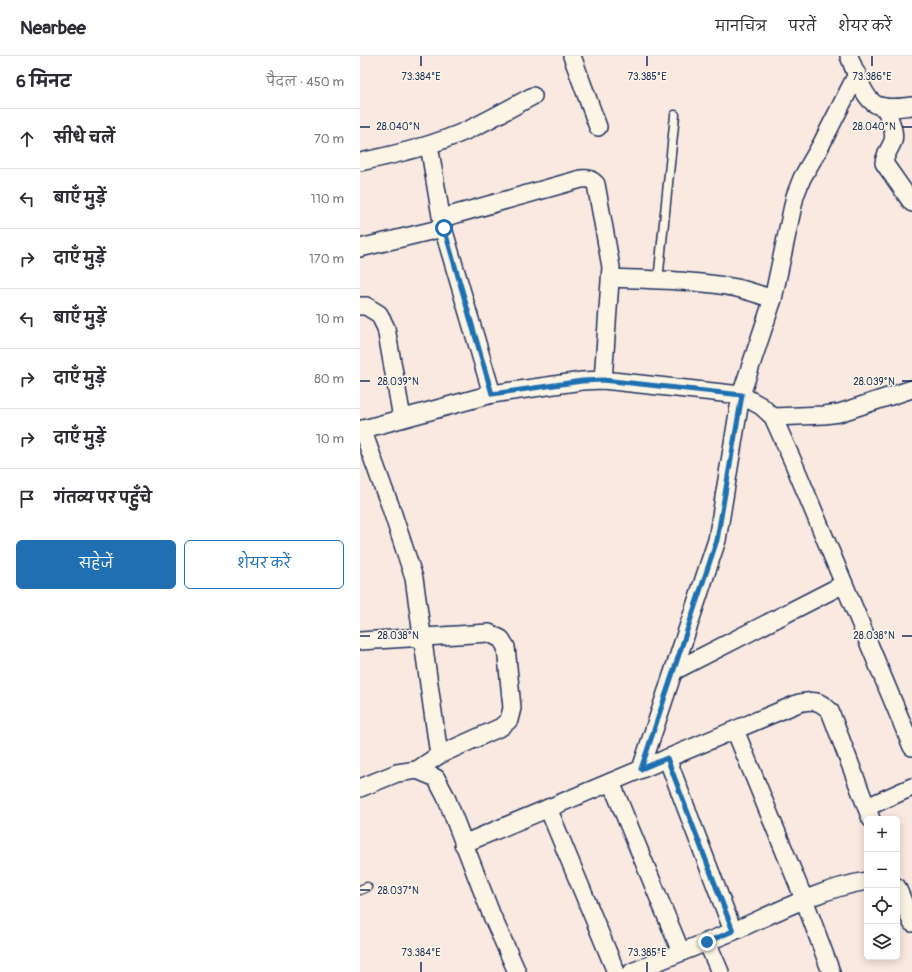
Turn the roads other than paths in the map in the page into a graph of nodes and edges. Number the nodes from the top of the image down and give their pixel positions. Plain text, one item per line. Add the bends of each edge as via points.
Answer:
1 (572, 56) edge
2 (849, 56) edge
3 (857, 74) junction
4 (533, 96) dead end
5 (912, 106) edge
6 (885, 107) junction
7 (675, 116) dead end
8 (598, 127) dead end
9 (429, 145) junction
10 (360, 162) edge
11 (912, 203) edge
12 (443, 223) junction
13 (360, 248) edge
14 (610, 278) junction
15 (658, 281) junction
16 (773, 299) junction
17 (360, 306) edge
18 (603, 380) junction
19 (912, 389) edge
20 (492, 394) junction
21 (742, 395) junction
22 (773, 417) junction
23 (402, 418) junction
24 (361, 430) edge
25 (844, 584) junction
26 (422, 638) junction
27 (360, 641) edge
28 (674, 671) junction
29 (735, 730) junction
30 (912, 747) edge
31 (439, 755) junction
32 (667, 758) junction
33 (641, 769) junction
34 (417, 770) junction
35 (611, 782) junction
36 (912, 787) edge
37 (360, 788) edge
38 (548, 808) junction
39 (869, 813) edge
40 (463, 844) junction
41 (864, 881) edge
42 (900, 887) edge
43 (898, 888) edge
44 (912, 890) edge
45 (804, 899) junction
46 (912, 924) edge
47 (733, 931) junction
48 (707, 942) junction
49 (681, 952) junction
50 (517, 972) edge
51 (616, 972) edge
52 (632, 972) edge
53 (720, 972) edge
54 (831, 972) edge

1 - 8 street
2 - 3 street
3 - 6 street via 870,100
3 - 16 street via 795,196
4 - 9 street via 470,129
5 - 6 street
6 - 11 street via 894,136 884,162
7 - 15 lane
9 - 10 street
9 - 12 street
12 - 13 street
12 - 14 street via 587,178 596,184 612,267
12 - 20 street
14 - 15 street
14 - 18 street
15 - 16 street via 738,288
16 - 21 street
17 - 23 street via 366,306 379,314 386,328
18 - 20 street
18 - 21 street
19 - 22 street via 839,413
20 - 23 street
21 - 22 street via 761,406
21 - 28 street via 717,540
22 - 25 street
23 - 24 street
24 - 26 street via 390,504 414,578
25 - 28 street
25 - 30 street
26 - 27 street
26 - 31 street
26 - 31 street via 489,632 502,639 506,647 512,708 509,720 502,727
28 - 33 street
29 - 32 street
29 - 39 street via 799,703 812,700 822,703 830,711
29 - 45 street
31 - 34 street
32 - 33 street
32 - 47 street
33 - 35 street
34 - 37 street via 397,773
34 - 40 street via 436,778 446,797
35 - 38 street
35 - 49 street
36 - 39 street
38 - 40 street
38 - 51 street
40 - 50 street
41 - 45 street via 847,884
42 - 44 street
43 - 46 street
45 - 47 street
45 - 54 street
47 - 48 street
48 - 49 street
48 - 53 street
49 - 52 street

